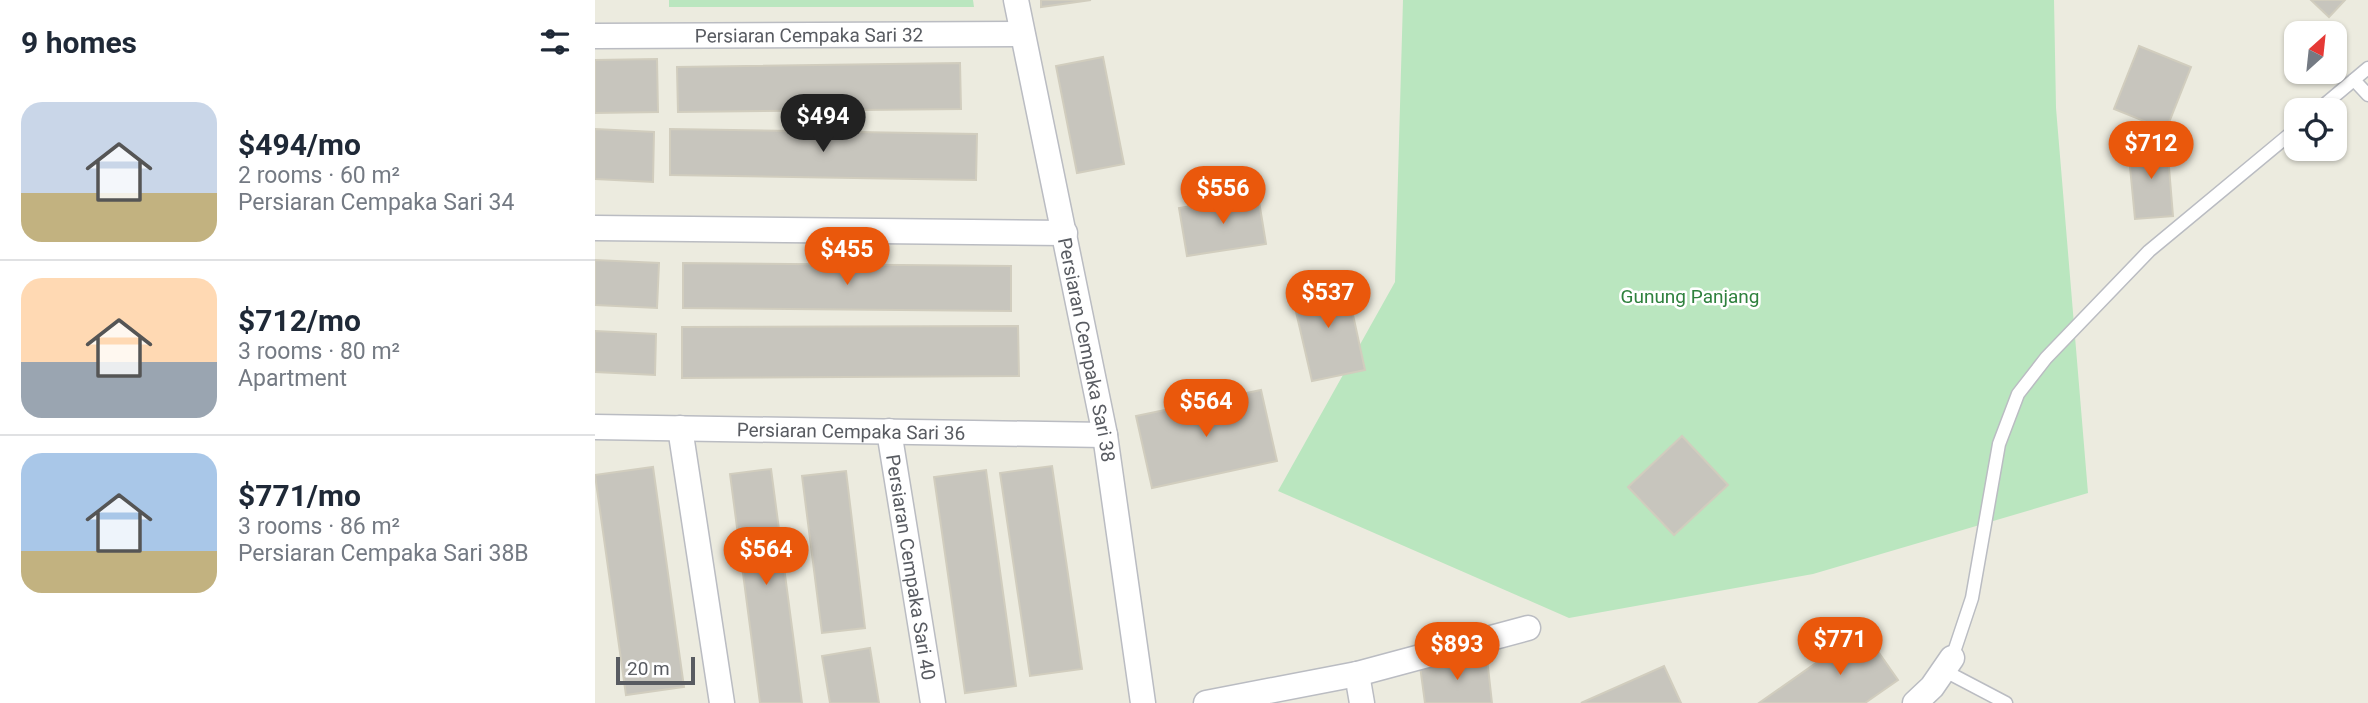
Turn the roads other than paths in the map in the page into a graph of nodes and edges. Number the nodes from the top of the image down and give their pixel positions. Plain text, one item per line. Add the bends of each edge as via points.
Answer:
1 (1016, 0) edge
2 (1022, 34) junction
3 (595, 36) edge
4 (2368, 68) edge
5 (2354, 80) junction
6 (2368, 94) edge
7 (2332, 98) edge
8 (2284, 139) edge
9 (595, 228) edge
10 (1065, 233) junction
11 (595, 427) edge
12 (680, 428) junction
13 (889, 431) junction
14 (1105, 435) junction
15 (1528, 628) dead end
16 (1949, 665) junction
17 (1357, 674) junction
18 (722, 703) edge
19 (933, 703) edge
20 (1143, 703) edge
21 (1206, 703) edge
22 (1362, 703) edge
23 (1915, 703) edge
24 (2006, 703) edge

1 - 2 street, Persiaran Cempaka Sari 38
2 - 3 street, Persiaran Cempaka Sari 32
2 - 10 street, Persiaran Cempaka Sari 38
4 - 5 lane
5 - 6 lane
5 - 7 lane
8 - 16 lane via 2149,251 2046,358 2018,394 1999,444 1972,597
9 - 10 street
10 - 14 street, Persiaran Cempaka Sari 38
11 - 12 street, Persiaran Cempaka Sari 36
12 - 13 street, Persiaran Cempaka Sari 36
12 - 18 street
13 - 14 street, Persiaran Cempaka Sari 36
13 - 19 street, Persiaran Cempaka Sari 40
14 - 20 street, Persiaran Cempaka Sari 38
15 - 17 street
16 - 23 street
16 - 24 lane
17 - 21 street
17 - 22 street

